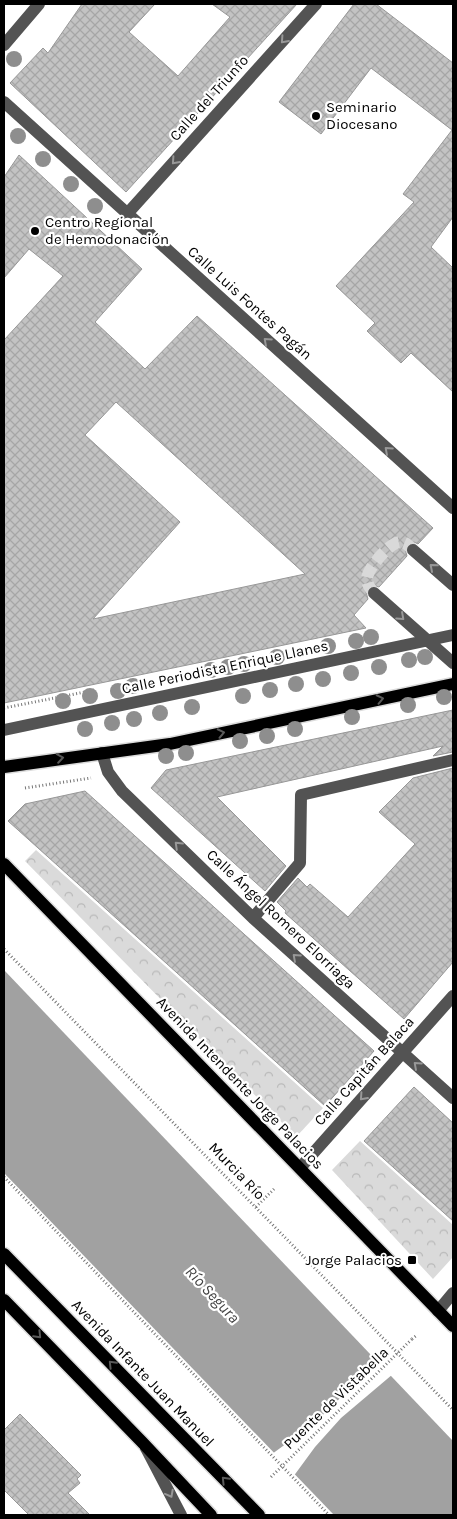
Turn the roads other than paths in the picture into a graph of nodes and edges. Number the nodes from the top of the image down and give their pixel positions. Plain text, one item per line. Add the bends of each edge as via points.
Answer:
1 (39, 4) edge
2 (316, 4) edge
3 (4, 44) edge
4 (4, 102) edge
5 (127, 214) junction
6 (453, 508) edge
7 (413, 550) tunnel mouth
8 (453, 585) edge
9 (374, 593) tunnel mouth
10 (453, 635) edge
11 (428, 641) junction
12 (453, 663) edge
13 (453, 684) edge
14 (4, 730) edge
15 (102, 753) junction
16 (453, 760) edge
17 (7, 768) edge
18 (4, 864) edge
19 (252, 918) junction
20 (453, 996) edge
21 (403, 1052) junction
22 (453, 1098) edge
23 (300, 1168) junction
24 (4, 1254) edge
25 (453, 1294) edge
26 (4, 1300) edge
27 (438, 1311) junction
28 (453, 1326) edge
29 (142, 1442) junction
30 (181, 1515) edge
31 (211, 1515) edge
32 (260, 1515) edge

1 - 3 street
2 -> 5 street, Calle del Triunfo
4 - 5 street, Calle Luis Fontes Pagán
6 -> 5 street, Calle Luis Fontes Pagán
8 -> 7 street
9 -> 11 street
10 - 11 street, Calle Periodista Enrique Llanes
11 - 12 street
11 - 14 street, Calle Periodista Enrique Llanes
15 -> 13 main road via 170,744
17 -> 15 main road
19 -> 15 street, Calle Ángel Romero Elorriaga via 122,791 108,772
16 - 19 street via 301,795 300,863
18 - 23 main road, Avenida Intendente Jorge Palacios
21 -> 19 street, Calle Ángel Romero Elorriaga
20 - 21 street, Calle Capitán Balaca
22 -> 21 street, Calle Ángel Romero Elorriaga
21 -> 23 street, Calle Capitán Balaca
23 - 27 main road, Avenida Intendente Jorge Palacios
32 -> 24 main road, Avenida Infante Juan Manuel
25 - 27 street
26 -> 29 main road
27 - 28 main road, Avenida Intendente Jorge Palacios
29 -> 30 street
29 - 31 main road

